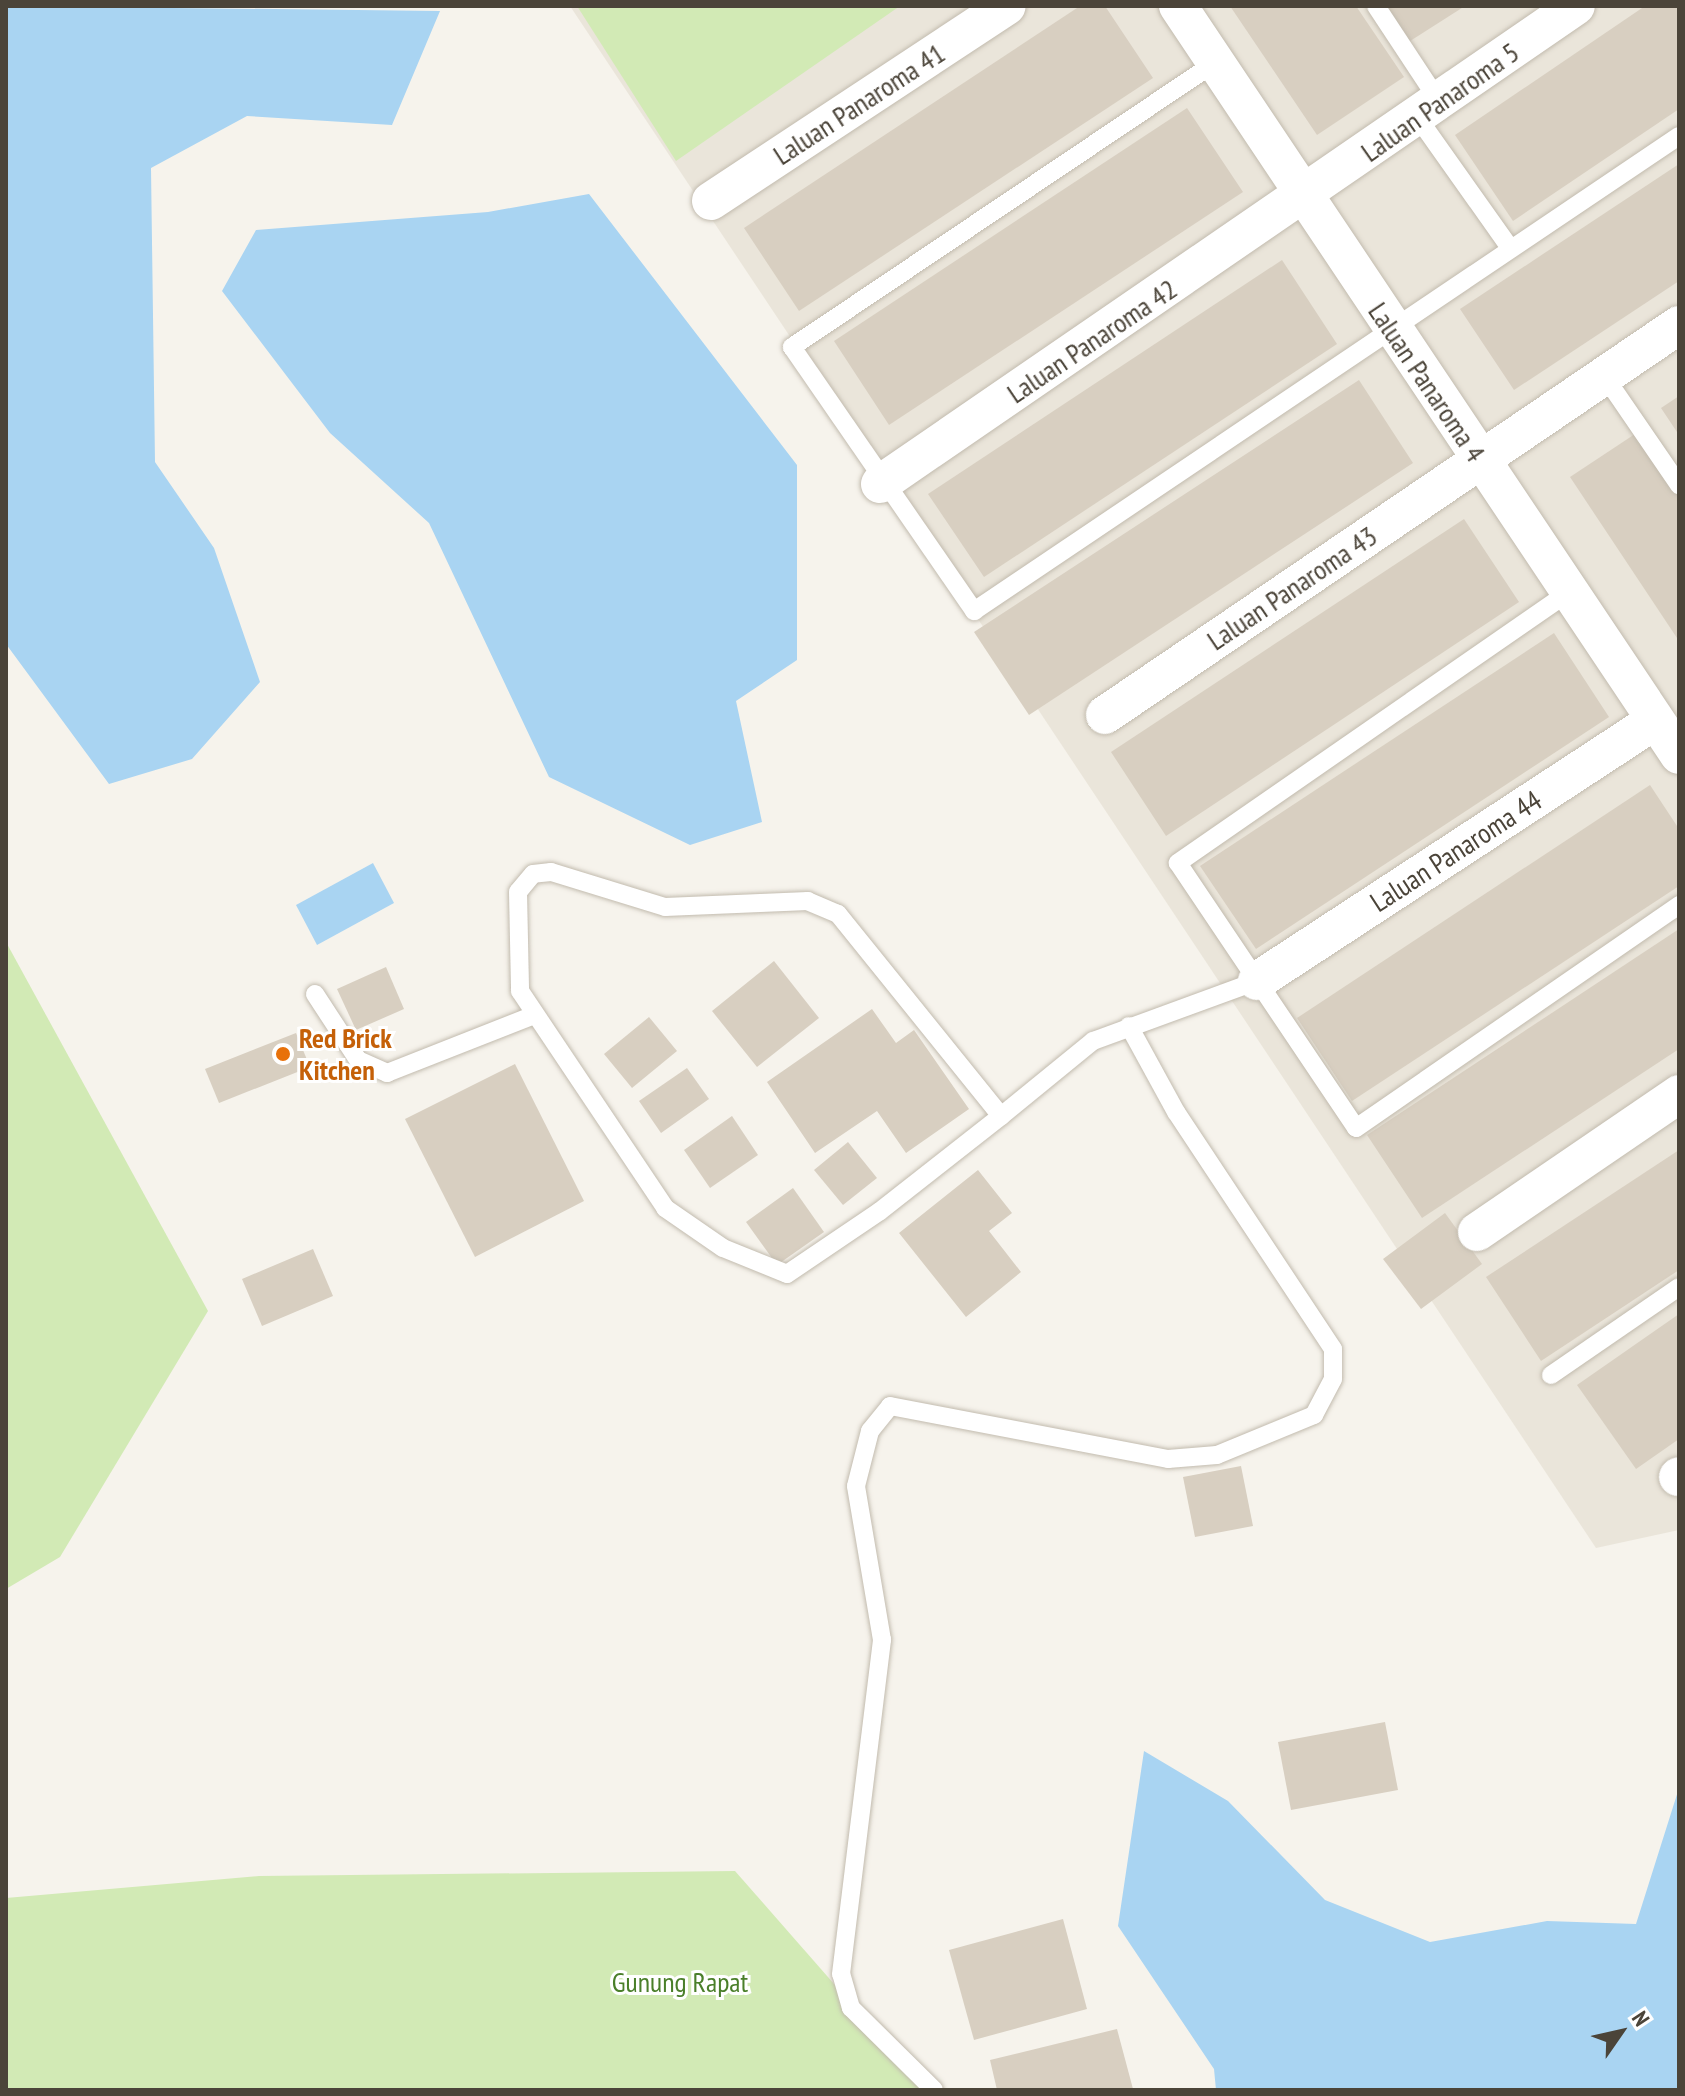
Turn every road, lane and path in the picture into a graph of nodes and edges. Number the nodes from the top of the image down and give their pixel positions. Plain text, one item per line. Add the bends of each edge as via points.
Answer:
1 (1007, 6) edge
2 (1178, 6) edge
3 (1376, 6) edge
4 (1568, 8) edge
5 (1216, 62) junction
6 (1429, 110) junction
7 (1679, 136) edge
8 (1304, 199) junction
9 (711, 201) dead end
10 (1510, 248) junction
11 (1679, 325) edge
12 (1392, 328) junction
13 (1603, 374) junction
14 (1480, 461) junction
15 (880, 484) junction
16 (1679, 485) edge
17 (1569, 592) junction
18 (1105, 715) dead end
19 (1655, 721) junction
20 (1679, 755) edge
21 (1679, 905) edge
22 (1257, 981) junction
23 (315, 994) dead end
24 (534, 1015) junction
25 (1129, 1026) junction
26 (1679, 1094) edge
27 (1001, 1116) junction
28 (1477, 1232) dead end
29 (1679, 1287) edge
30 (1551, 1375) dead end
31 (934, 2090) edge

1 - 9 street, Laluan Panaroma 41
2 - 5 street, Laluan Panaroma 4
3 - 6 lane
4 - 6 street, Laluan Panaroma 5
5 - 8 street, Laluan Panaroma 4
5 - 15 lane via 792,347
6 - 8 street, Laluan Panaroma 5
6 - 10 lane
7 - 10 lane
8 - 12 street, Laluan Panaroma 4
8 - 15 street, Laluan Panaroma 42
10 - 12 lane
11 - 13 street, Laluan Panaroma 43
12 - 14 street, Laluan Panaroma 4
12 - 15 lane via 974,611
13 - 14 street, Laluan Panaroma 43
13 - 16 lane
14 - 17 street, Laluan Panaroma 4
14 - 18 street, Laluan Panaroma 43
17 - 19 street, Laluan Panaroma 4
17 - 22 lane via 1178,863
19 - 20 street, Laluan Panaroma 4
19 - 22 street, Laluan Panaroma 44
21 - 22 lane via 1356,1128
22 - 25 lane
23 - 24 lane via 358,1060 387,1073
24 - 27 lane via 665,1208 723,1248 787,1274
24 - 27 lane via 520,991 518,892 533,874 551,872 665,907 808,901 838,914 866,941
25 - 27 lane via 1093,1041
25 - 31 lane via 1176,1112 1333,1349 1333,1379 1314,1415 1217,1455 1168,1459 890,1406 870,1431 856,1486 882,1640 841,1974 851,2008
26 - 28 street
29 - 30 lane

